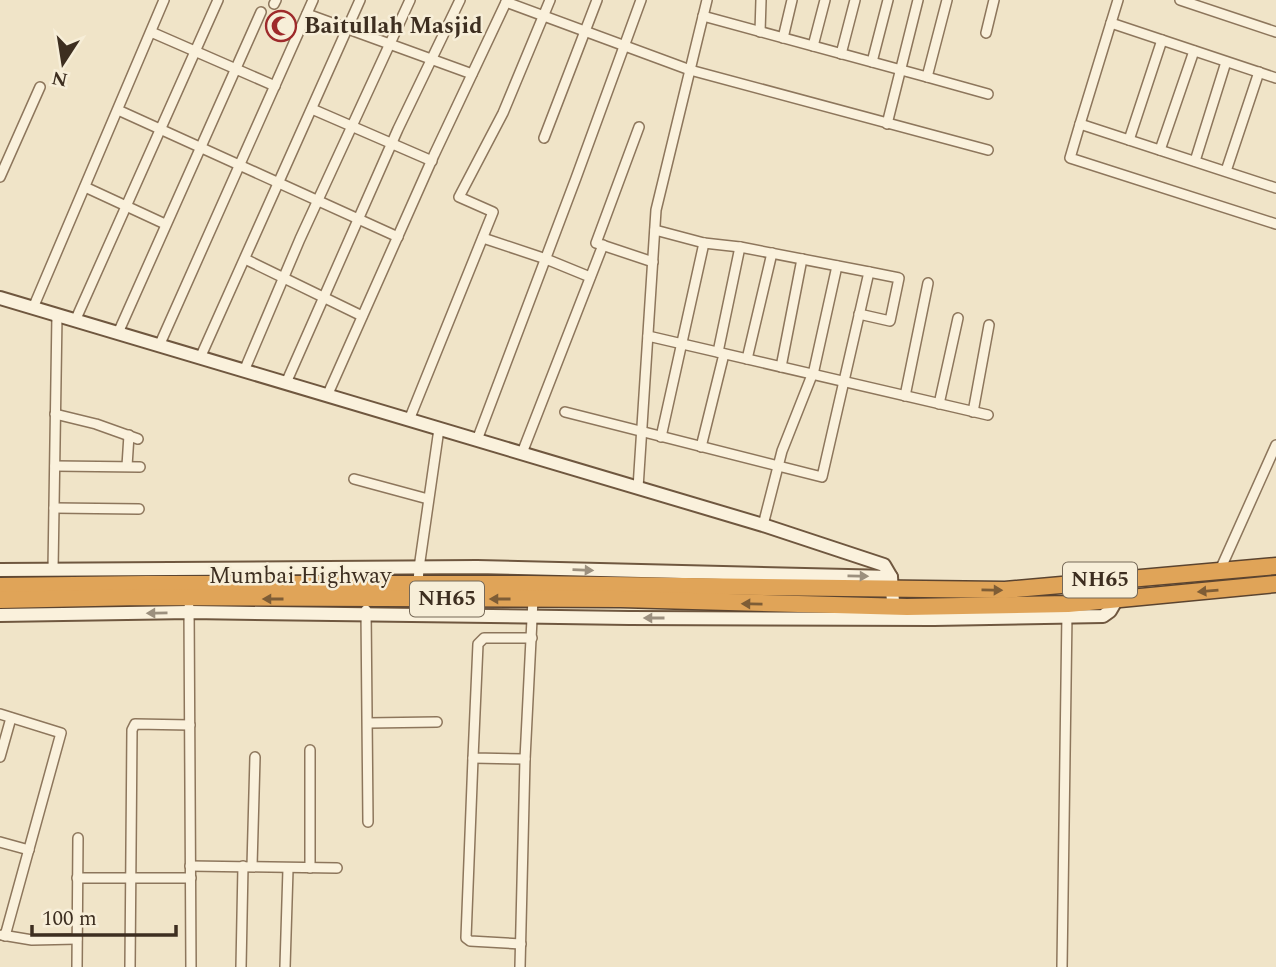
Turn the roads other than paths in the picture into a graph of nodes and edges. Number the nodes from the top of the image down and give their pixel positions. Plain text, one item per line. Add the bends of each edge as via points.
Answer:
1 (164, 0) edge
2 (218, 0) edge
3 (313, 0) edge
4 (360, 0) edge
5 (410, 0) edge
6 (460, 0) edge
7 (550, 0) edge
8 (597, 0) edge
9 (641, 0) edge
10 (707, 0) edge
11 (761, 0) edge
12 (792, 0) edge
13 (825, 0) edge
14 (855, 0) edge
15 (888, 0) edge
16 (918, 0) edge
17 (947, 0) edge
18 (994, 0) edge
19 (1118, 0) edge
20 (1180, 0) edge
21 (506, 1) edge
22 (261, 12) dead end
23 (307, 14) junction
24 (703, 16) junction
25 (543, 17) junction
26 (1111, 23) junction
27 (348, 29) junction
28 (151, 32) junction
29 (584, 32) junction
30 (760, 32) junction
31 (1276, 32) edge
32 (986, 33) dead end
33 (783, 38) junction
34 (1161, 40) junction
35 (390, 44) junction
36 (624, 46) junction
37 (813, 46) junction
38 (1194, 51) junction
39 (195, 52) junction
40 (841, 54) junction
41 (432, 59) junction
42 (872, 62) junction
43 (1226, 62) junction
44 (234, 69) junction
45 (900, 69) junction
46 (690, 70) junction
47 (1259, 72) junction
48 (472, 74) junction
49 (927, 77) junction
50 (1276, 78) edge
51 (275, 86) junction
52 (40, 87) dead end
53 (988, 94) dead end
54 (312, 109) junction
55 (118, 110) junction
56 (887, 124) junction
57 (1080, 124) junction
58 (352, 126) junction
59 (639, 127) dead end
60 (160, 129) junction
61 (544, 138) dead end
62 (1129, 140) junction
63 (392, 144) junction
64 (200, 147) junction
65 (988, 150) dead end
66 (1160, 150) junction
67 (432, 161) junction
68 (1195, 161) junction
69 (240, 165) junction
70 (1226, 171) junction
71 (0, 177) edge
72 (279, 183) junction
73 (85, 187) junction
74 (1276, 188) edge
75 (318, 200) junction
76 (126, 206) junction
77 (359, 219) junction
78 (165, 224) junction
79 (1276, 224) edge
80 (655, 230) junction
81 (398, 236) junction
82 (482, 238) junction
83 (704, 243) junction
84 (603, 245) junction
85 (740, 247) junction
86 (772, 253) junction
87 (245, 259) junction
88 (546, 259) junction
89 (802, 259) junction
90 (653, 262) junction
91 (837, 266) junction
92 (869, 272) junction
93 (590, 277) junction
94 (284, 278) junction
95 (928, 283) dead end
96 (0, 298) edge
97 (324, 298) junction
98 (33, 308) junction
99 (859, 314) junction
100 (57, 315) junction
101 (362, 316) junction
102 (958, 318) dead end
103 (75, 321) junction
104 (989, 325) dead end
105 (118, 333) junction
106 (648, 336) junction
107 (682, 344) junction
108 (159, 346) junction
109 (721, 353) junction
110 (200, 358) junction
111 (747, 359) junction
112 (781, 367) junction
113 (244, 371) junction
114 (811, 374) junction
115 (844, 382) junction
116 (286, 383) junction
117 (327, 396) junction
118 (905, 396) junction
119 (939, 404) junction
120 (565, 412) dead end
121 (973, 412) junction
122 (55, 414) junction
123 (988, 415) dead end
124 (409, 420) junction
125 (439, 429) junction
126 (642, 432) junction
127 (661, 437) junction
128 (477, 440) junction
129 (1276, 445) edge
130 (701, 447) junction
131 (522, 453) junction
132 (55, 466) junction
133 (127, 466) junction
134 (778, 466) junction
135 (140, 467) dead end
136 (354, 479) dead end
137 (638, 488) junction
138 (428, 499) junction
139 (54, 508) junction
140 (139, 509) dead end
141 (763, 525) junction
142 (1276, 566) edge
143 (0, 570) edge
144 (53, 570) junction
145 (1220, 570) junction
146 (418, 576) junction
147 (893, 583) junction
148 (1276, 584) edge
149 (0, 586) edge
150 (365, 599) junction
151 (533, 599) junction
152 (0, 600) edge
153 (189, 605) junction
154 (1067, 610) junction
155 (894, 612) junction
156 (0, 615) edge
157 (367, 616) junction
158 (533, 617) junction
159 (532, 638) junction
160 (0, 714) edge
161 (11, 718) junction
162 (437, 722) dead end
163 (368, 723) junction
164 (190, 725) junction
165 (310, 750) dead end
166 (0, 757) edge
167 (255, 757) dead end
168 (473, 758) junction
169 (525, 760) junction
170 (368, 822) dead end
171 (78, 838) dead end
172 (0, 842) edge
173 (29, 850) junction
174 (190, 866) junction
175 (247, 866) junction
176 (310, 868) junction
177 (337, 868) dead end
178 (288, 869) junction
179 (78, 878) junction
180 (131, 878) junction
181 (191, 878) junction
182 (2, 935) edge
183 (77, 939) junction
184 (521, 944) junction
185 (77, 967) edge
186 (131, 967) edge
187 (191, 967) edge
188 (241, 967) edge
189 (285, 967) edge
190 (520, 967) edge
191 (1062, 967) edge

1 - 28 street
2 - 39 street
3 - 23 street
4 - 27 street
5 - 35 street
6 - 41 street
7 - 25 street
8 - 29 street
9 - 36 street
10 - 24 street
11 - 30 street
12 - 33 street
13 - 37 street
14 - 40 street
15 - 42 street
16 - 45 street
17 - 49 street
18 - 32 street
19 - 26 street
20 - 31 street
21 - 25 street
21 - 48 street
22 - 44 street
23 - 27 street
23 - 51 street
24 - 30 street
24 - 46 street
25 - 29 street
25 - 82 street via 503,113 459,197 493,212
26 - 34 street
26 - 57 street
27 - 35 street
27 - 54 street
28 - 39 street
28 - 55 street
29 - 36 street
29 - 61 street
30 - 33 street
33 - 37 street
34 - 38 street
34 - 62 street
35 - 41 street
35 - 58 street
36 - 46 street
36 - 88 street
37 - 40 street
38 - 43 street
38 - 66 street
39 - 44 street
39 - 60 street
40 - 42 street
41 - 48 street
41 - 63 street
42 - 45 street
43 - 47 street
43 - 68 street
44 - 51 street
44 - 64 street
45 - 49 street
45 - 56 street
46 - 56 street
46 - 80 street via 656,209
47 - 50 street
47 - 70 street
48 - 67 street
49 - 53 street
51 - 69 street
52 - 71 street
54 - 58 street
54 - 72 street
55 - 60 street
55 - 73 street
56 - 65 street
57 - 62 street
57 - 79 street via 1070,158
58 - 63 street
58 - 75 street
59 - 84 street via 596,243
60 - 64 street
60 - 76 street
62 - 66 street
63 - 67 street
63 - 77 street
64 - 69 street
64 - 78 street
66 - 68 street
67 - 81 street
68 - 70 street
69 - 72 street
69 - 108 street
70 - 74 street
72 - 75 street
72 - 87 street
73 - 76 street
73 - 98 street
75 - 77 street
75 - 94 street
76 - 78 street
76 - 103 street
77 - 81 street
77 - 97 street
78 - 105 street
80 - 83 street
80 - 90 street
81 - 101 street
82 - 88 street
82 - 124 street
83 - 85 street
83 - 107 street
84 - 90 street
84 - 93 street
85 - 86 street
85 - 109 street
86 - 89 street
86 - 111 street
87 - 94 street
87 - 110 street
88 - 93 street
88 - 128 street
89 - 91 street
89 - 112 street
90 - 106 street
91 - 92 street
91 - 114 street
92 - 99 street
92 - 99 street via 899,278 890,321
93 - 131 street
94 - 97 street
94 - 113 street
95 - 118 street
96 - 98 street
97 - 101 street
97 - 116 street
98 - 100 street
99 - 115 street
100 - 103 street
100 - 122 street
101 - 117 street
102 - 119 street
103 - 105 street
104 - 121 street
105 - 108 street
106 - 107 street
106 - 126 street
107 - 109 street
107 - 127 street
108 - 110 street
109 - 111 street
109 - 130 street
110 - 113 street
111 - 112 street
112 - 114 street
113 - 116 street
114 - 115 street
114 - 134 street
115 - 118 street
115 - 134 street via 822,477
116 - 117 street
117 - 124 street
118 - 119 street
119 - 121 street
120 - 126 street
121 - 123 street
122 - 132 street
122 - 133 street via 133,437
124 - 125 street
125 - 128 street
125 - 138 street
126 - 127 street
126 - 137 street
127 - 130 street
128 - 131 street
129 - 145 street
130 - 134 street
131 - 137 street
132 - 133 street
132 - 139 street
133 - 135 street
134 - 141 street
136 - 138 street
137 - 141 street
138 - 146 street
139 - 140 street
139 - 144 street
141 - 147 street via 884,565
142 - 145 highway, NH65
143 - 144 street
144 - 146 street
147 -> 145 highway, NH65 via 924,589 1005,590
146 - 147 highway, Mumbai Highway / NH65 via 860,589
146 -> 147 street via 477,567
146 - 149 highway, Mumbai Highway / NH65
147 - 155 street
148 -> 154 highway, NH65 via 1117,599
151 -> 150 highway, Mumbai Highway / NH65
150 -> 153 highway, Mumbai Highway / NH65
150 - 157 street
155 -> 151 highway, Mumbai Highway / NH65
151 - 158 street
152 - 153 highway, Mumbai Highway / NH65
153 -> 156 street
153 - 157 street
153 - 164 street
154 - 155 highway, NH65
154 - 191 street
155 -> 158 street
157 - 158 street
157 - 163 street
158 - 159 street
159 - 168 street via 484,638 478,644
159 - 169 street
160 - 161 street
161 - 166 street
161 - 173 street via 61,733
162 - 163 street
163 - 170 street
164 - 174 street
164 - 180 street via 135,724 132,730
165 - 176 street
167 - 175 street
168 - 169 street
168 - 184 street via 466,938
169 - 184 street
171 - 179 street
172 - 173 street
173 - 182 street
174 - 175 street
174 - 181 street
175 - 178 street
175 - 188 street
176 - 177 street
176 - 178 street
178 - 189 street
179 - 180 street
179 - 183 street
180 - 181 street
180 - 186 street
181 - 187 street
182 - 183 street
183 - 185 street
184 - 190 street

